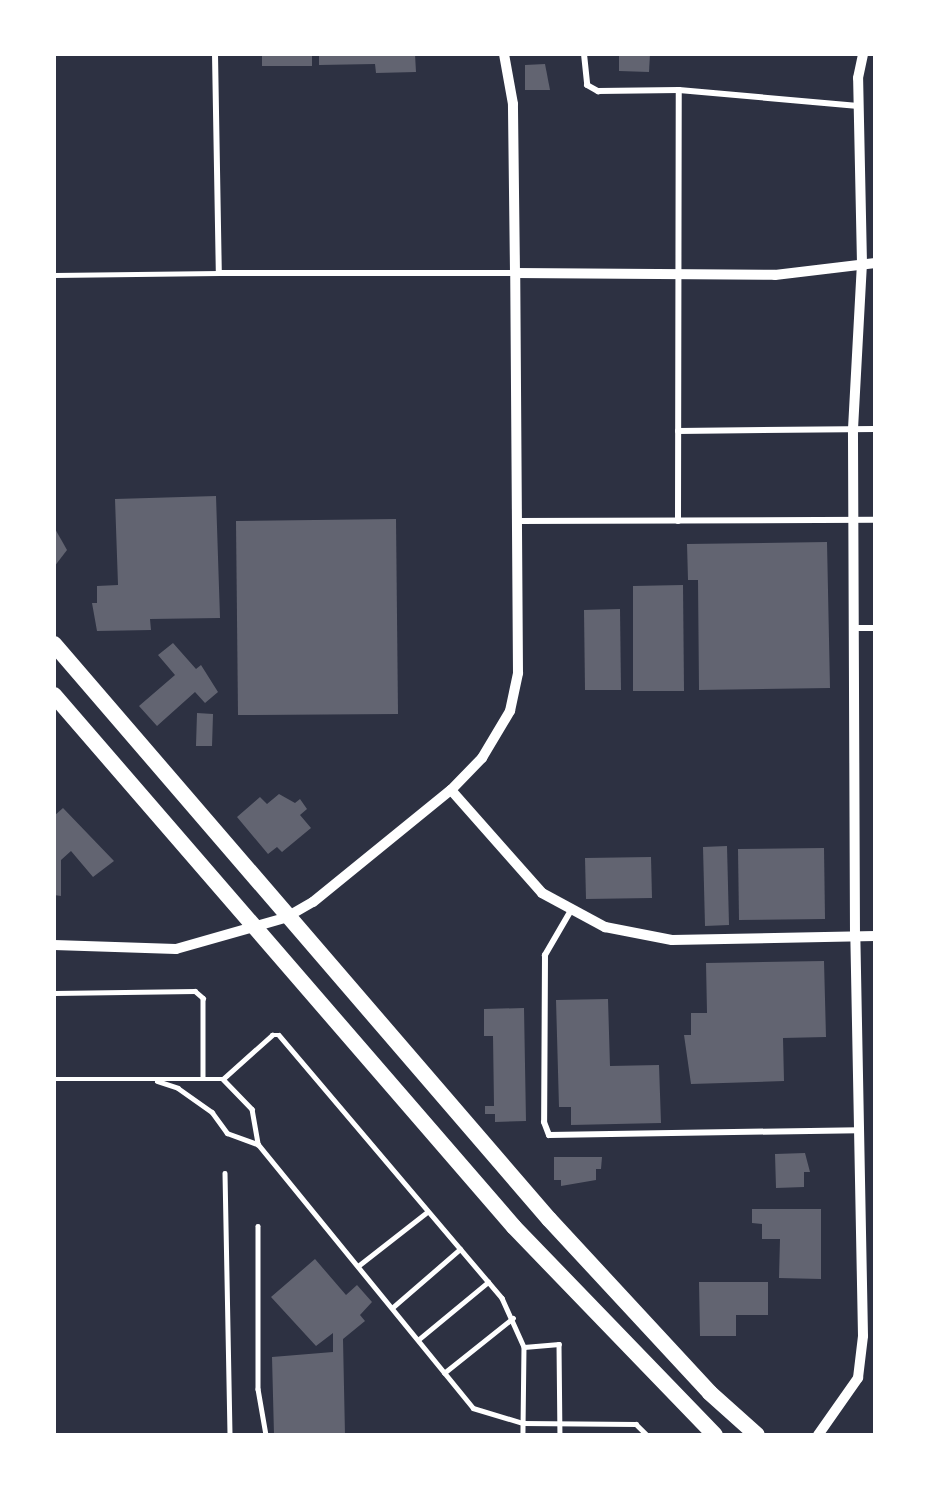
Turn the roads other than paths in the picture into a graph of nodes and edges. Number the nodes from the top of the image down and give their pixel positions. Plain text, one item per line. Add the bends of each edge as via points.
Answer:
1 (215, 54) edge
2 (504, 54) edge
3 (584, 54) edge
4 (863, 54) edge
5 (679, 90) junction
6 (858, 106) junction
7 (875, 262) edge
8 (862, 264) junction
9 (219, 273) junction
10 (515, 273) junction
11 (675, 274) junction
12 (54, 275) edge
13 (853, 429) junction
14 (875, 429) edge
15 (678, 431) junction
16 (855, 520) junction
17 (875, 520) edge
18 (517, 521) junction
19 (678, 521) junction
20 (854, 628) junction
21 (875, 628) edge
22 (54, 645) edge
23 (54, 695) edge
24 (451, 790) junction
25 (570, 912) junction
26 (285, 918) junction
27 (258, 927) junction
28 (875, 936) edge
29 (855, 937) junction
30 (54, 945) edge
31 (54, 993) edge
32 (203, 1076) junction
33 (54, 1079) edge
34 (152, 1080) junction
35 (223, 1080) junction
36 (858, 1130) junction
37 (258, 1144) junction
38 (225, 1173) dead end
39 (427, 1212) junction
40 (258, 1226) dead end
41 (459, 1249) junction
42 (358, 1266) junction
43 (488, 1282) junction
44 (393, 1308) junction
45 (513, 1318) junction
46 (418, 1340) junction
47 (524, 1347) junction
48 (444, 1373) junction
49 (523, 1423) junction
50 (560, 1424) junction
51 (230, 1435) edge
52 (266, 1435) edge
53 (523, 1435) edge
54 (560, 1435) edge
55 (647, 1435) edge
56 (715, 1435) edge
57 (757, 1435) edge
58 (818, 1435) edge

1 - 9 street
2 - 10 street via 513,104
3 - 5 street via 587,85 598,91
4 - 6 street
5 - 6 street
5 - 11 street
6 - 8 street
7 - 8 street
8 - 11 street via 775,275
8 - 13 street
9 - 10 street
9 - 12 lane
10 - 11 street
10 - 18 street
11 - 15 street
13 - 14 street
13 - 15 street
13 - 16 street
15 - 19 street
16 - 17 street
16 - 19 street
16 - 20 street
18 - 19 street
18 - 24 street via 518,673 510,711 482,758
20 - 21 street
20 - 29 street
22 - 26 highway
23 - 27 highway
24 - 25 street via 519,871
24 - 26 street via 313,902
25 - 29 street via 636,936 672,940
25 - 36 street via 545,955 544,1122 549,1135
26 - 27 street
26 - 57 highway via 556,1227 710,1393
27 - 30 street via 176,949
27 - 56 highway via 514,1227
28 - 29 street
29 - 36 street
31 - 32 lane via 195,991 203,998
32 - 34 lane
32 - 35 lane
33 - 34 lane
34 - 37 lane via 178,1088 212,1112 227,1133
35 - 37 lane via 252,1109
35 - 39 lane via 272,1035 279,1035
36 - 58 street via 862,1356 848,1398
37 - 42 lane
38 - 51 lane
39 - 41 lane
39 - 42 lane
40 - 52 lane via 258,1389
41 - 43 lane
41 - 44 lane
42 - 44 lane
43 - 45 lane
43 - 46 lane
44 - 46 lane
45 - 47 lane
45 - 48 lane
46 - 48 lane
47 - 49 lane
47 - 50 lane via 559,1344
48 - 49 lane via 473,1408
49 - 50 lane
49 - 53 lane
50 - 54 lane
50 - 55 lane via 636,1424

